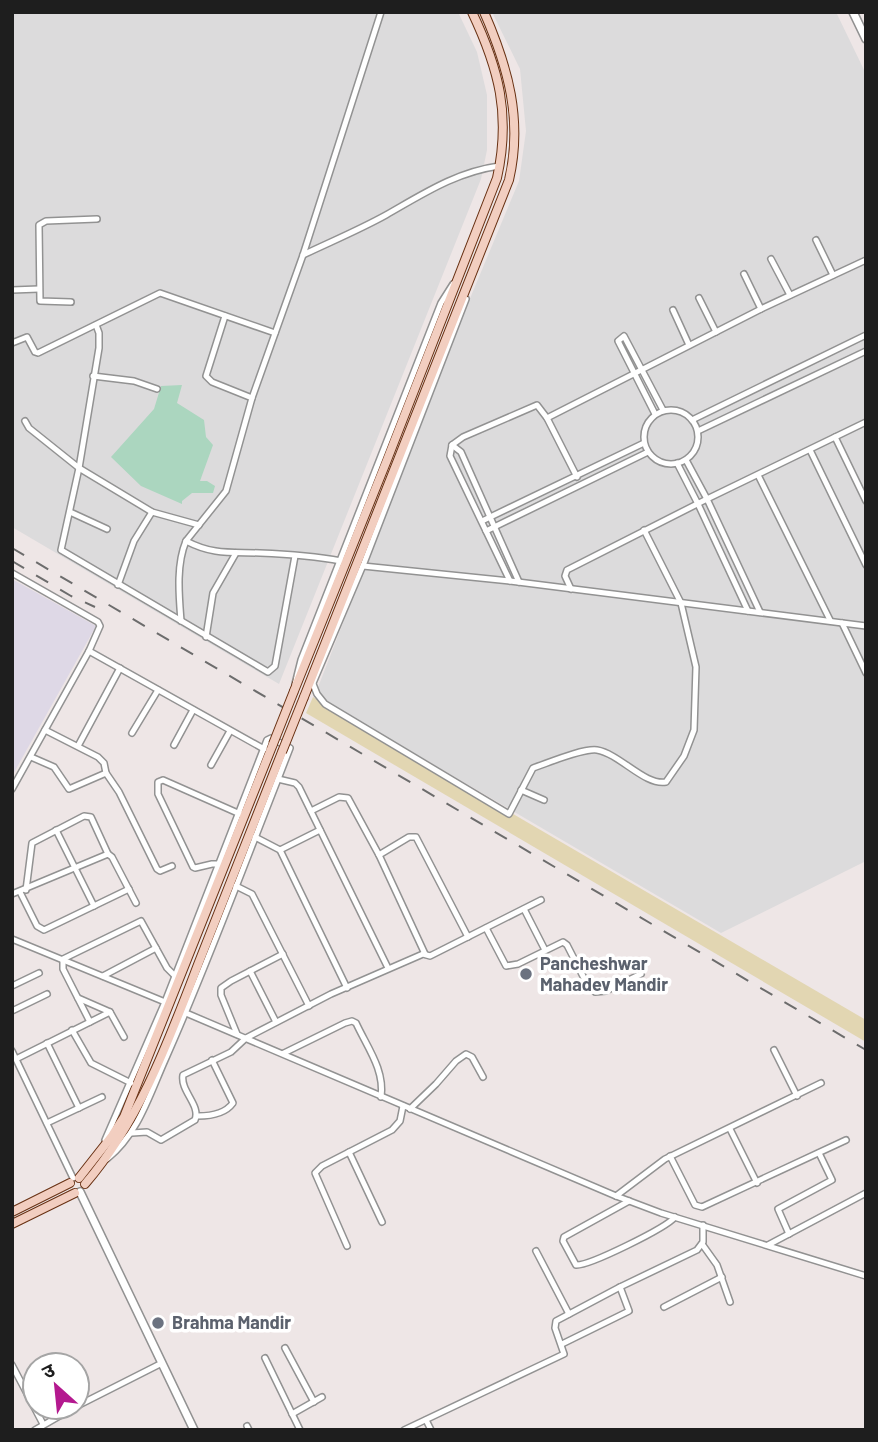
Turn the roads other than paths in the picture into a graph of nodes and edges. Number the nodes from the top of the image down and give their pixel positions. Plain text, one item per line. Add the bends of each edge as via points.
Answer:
1 (381, 12) edge
2 (472, 12) edge
3 (484, 12) edge
4 (853, 12) edge
5 (866, 39) edge
6 (499, 166) junction
7 (97, 219) dead end
8 (816, 240) dead end
9 (303, 255) junction
10 (771, 259) dead end
11 (866, 260) edge
12 (744, 274) dead end
13 (833, 275) junction
14 (458, 278) junction
15 (471, 279) junction
16 (39, 289) junction
17 (12, 290) edge
18 (790, 295) junction
19 (699, 298) dead end
20 (71, 302) dead end
21 (761, 309) junction
22 (673, 310) dead end
23 (225, 316) junction
24 (96, 325) junction
25 (716, 332) junction
26 (275, 333) junction
27 (866, 335) edge
28 (12, 343) edge
29 (689, 345) junction
30 (866, 351) edge
31 (642, 369) junction
32 (634, 373) junction
33 (93, 376) junction
34 (158, 389) dead end
35 (252, 398) junction
36 (663, 410) junction
37 (655, 414) junction
38 (547, 418) junction
39 (692, 420) junction
40 (25, 421) dead end
41 (866, 422) edge
42 (698, 431) junction
43 (835, 437) junction
44 (644, 443) junction
45 (452, 445) junction
46 (810, 450) junction
47 (648, 452) junction
48 (686, 460) junction
49 (677, 463) junction
50 (79, 468) junction
51 (758, 475) junction
52 (577, 477) junction
53 (707, 499) junction
54 (866, 501) edge
55 (698, 503) junction
56 (70, 512) junction
57 (152, 512) junction
58 (491, 516) junction
59 (482, 520) junction
60 (198, 525) junction
61 (495, 526) junction
62 (107, 529) dead end
63 (644, 530) junction
64 (486, 531) junction
65 (186, 541) junction
66 (236, 553) junction
67 (295, 556) junction
68 (341, 561) junction
69 (866, 565) edge
70 (363, 566) junction
71 (12, 573) edge
72 (510, 581) junction
73 (519, 582) junction
74 (118, 585) junction
75 (571, 589) junction
76 (681, 603) junction
77 (748, 611) junction
78 (760, 612) junction
79 (181, 621) junction
80 (830, 621) junction
81 (842, 623) junction
82 (866, 626) edge
83 (206, 636) junction
84 (89, 651) junction
85 (120, 668) junction
86 (866, 673) edge
87 (295, 689) junction
88 (158, 690) junction
89 (308, 690) junction
90 (193, 710) junction
91 (45, 730) junction
92 (230, 732) junction
93 (132, 733) dead end
94 (174, 745) dead end
95 (78, 746) junction
96 (264, 749) junction
97 (31, 757) junction
98 (211, 765) dead end
99 (106, 773) junction
100 (278, 779) junction
101 (12, 789) edge
102 (521, 790) junction
103 (544, 800) dead end
104 (311, 811) junction
105 (240, 814) junction
106 (56, 830) junction
107 (320, 830) junction
108 (256, 837) junction
109 (280, 850) junction
110 (108, 854) junction
111 (379, 855) junction
112 (220, 864) junction
113 (172, 866) dead end
114 (75, 867) junction
115 (236, 886) junction
116 (129, 889) junction
117 (23, 891) junction
118 (12, 894) edge
119 (541, 900) dead end
120 (136, 903) dead end
121 (94, 906) junction
122 (524, 909) junction
123 (486, 928) junction
124 (468, 937) junction
125 (13, 941) edge
126 (156, 948) junction
127 (545, 950) junction
128 (283, 954) junction
129 (425, 954) junction
130 (63, 960) junction
131 (388, 968) junction
132 (250, 971) junction
133 (39, 973) dead end
134 (641, 974) dead end
135 (103, 976) junction
136 (175, 976) junction
137 (12, 986) edge
138 (346, 988) junction
139 (47, 994) dead end
140 (78, 998) junction
141 (165, 1002) junction
142 (309, 1006) junction
143 (12, 1011) edge
144 (110, 1012) junction
145 (186, 1013) junction
146 (90, 1022) junction
147 (276, 1022) junction
148 (72, 1030) junction
149 (237, 1034) junction
150 (124, 1037) dead end
151 (246, 1038) junction
152 (47, 1043) junction
153 (774, 1050) dead end
154 (12, 1051) edge
155 (284, 1053) junction
156 (16, 1059) junction
157 (212, 1060) junction
158 (483, 1077) dead end
159 (131, 1083) junction
160 (821, 1083) dead end
161 (797, 1096) junction
162 (102, 1097) dead end
163 (381, 1097) junction
164 (79, 1108) junction
165 (406, 1108) junction
166 (198, 1116) junction
167 (47, 1123) junction
168 (730, 1129) junction
169 (132, 1133) junction
170 (846, 1139) dead end
171 (101, 1150) junction
172 (349, 1152) junction
173 (819, 1153) junction
174 (670, 1156) junction
175 (105, 1161) junction
176 (757, 1183) junction
177 (77, 1185) junction
178 (866, 1194) edge
179 (616, 1196) junction
180 (629, 1201) junction
181 (12, 1212) edge
182 (675, 1217) junction
183 (382, 1222) dead end
184 (12, 1224) edge
185 (703, 1225) junction
186 (789, 1234) junction
187 (702, 1244) junction
188 (768, 1245) junction
189 (347, 1246) dead end
190 (536, 1251) dead end
191 (866, 1276) edge
192 (722, 1278) junction
193 (620, 1287) junction
194 (730, 1302) dead end
195 (664, 1307) dead end
196 (569, 1314) junction
197 (562, 1344) junction
198 (285, 1348) dead end
199 (265, 1357) dead end
200 (162, 1363) junction
201 (12, 1365) edge
202 (91, 1398) edge
203 (322, 1398) dead end
204 (314, 1402) junction
205 (292, 1414) junction
206 (426, 1420) junction
207 (48, 1421) edge
208 (43, 1424) junction
209 (35, 1430) edge
210 (194, 1430) edge
211 (300, 1430) edge
212 (404, 1430) edge
213 (431, 1430) edge

1 - 9 street
2 - 6 main road via 500,87
3 - 15 main road via 504,59 514,146 509,180
4 - 5 street
6 - 9 street via 447,180
6 - 14 main road
7 - 16 street via 41,222
8 - 13 street
9 - 26 street
10 - 18 street
11 - 13 street
12 - 21 street
13 - 18 street
14 - 68 street via 441,303
14 - 87 main road
15 - 70 street
15 - 89 main road
16 - 17 street
16 - 20 street via 42,302
18 - 21 street
19 - 25 street
21 - 25 street
22 - 29 street
23 - 24 street via 160,293
23 - 26 street
23 - 35 street via 206,376
24 - 28 street via 38,353 26,337
24 - 33 street via 100,341
25 - 29 street
26 - 35 street
27 - 39 street
29 - 31 street
30 - 42 street
31 - 32 street
31 - 32 street via 626,337 619,338
31 - 36 street
32 - 37 street
32 - 38 street
33 - 34 street
33 - 50 street
35 - 60 street via 226,491
36 - 37 street
36 - 39 street via 677,410
37 - 44 street via 645,427
38 - 45 street via 540,406 533,405
38 - 52 street
39 - 42 street
40 - 50 street
41 - 43 street
42 - 48 street via 696,447
43 - 46 street
43 - 54 street
44 - 47 street
44 - 52 street
45 - 58 street via 461,452
45 - 59 street via 450,456
46 - 51 street
46 - 69 street
47 - 49 street via 660,462
47 - 61 street
48 - 49 street
48 - 53 street
49 - 55 street
50 - 56 street
50 - 57 street
51 - 53 street
51 - 80 street
52 - 58 street
53 - 55 street
53 - 78 street
55 - 63 street
55 - 77 street
56 - 62 street
56 - 74 street via 61,550
57 - 60 street
57 - 74 street via 134,541
58 - 59 street
58 - 61 street
59 - 64 street
60 - 65 street
61 - 64 street
61 - 73 street
63 - 75 street via 567,570
63 - 76 street
64 - 72 street
65 - 66 street via 207,551
65 - 79 street via 180,578
66 - 67 street
66 - 83 street via 213,593
67 - 68 street
67 - 83 street via 272,670 264,671
68 - 87 street via 296,672
70 - 72 street
70 - 89 street
71 - 84 street via 99,624
72 - 73 street
73 - 75 street
74 - 79 street
75 - 76 street
76 - 77 street
76 - 102 street via 696,667 695,719 689,745 669,779 659,783 596,750 533,768
77 - 78 street
78 - 80 street
79 - 83 street
80 - 81 street
81 - 82 street
81 - 86 street
84 - 85 street
84 - 91 street
85 - 88 street
85 - 95 street
87 - 171 main road, bridge via 124,1117
88 - 90 street
88 - 93 street
89 - 102 street via 509,814
89 - 175 main road, bridge via 171,1034 137,1110
90 - 92 street
90 - 94 street
91 - 95 street
91 - 97 street
92 - 96 street
92 - 98 street
95 - 99 street via 98,757
96 - 100 street via 271,738 290,748
96 - 105 street
97 - 99 street via 54,767 69,789
97 - 101 street
99 - 113 street via 157,869
100 - 104 street via 295,783
100 - 108 street
102 - 103 street
104 - 107 street
104 - 111 street via 340,797 348,798
105 - 112 street
105 - 112 street via 163,780 158,782 158,794 193,867
106 - 110 street via 88,815
106 - 114 street
106 - 117 street via 32,843
107 - 109 street
107 - 131 street
108 - 109 street
108 - 115 street
109 - 138 street
110 - 114 street
110 - 116 street
111 - 124 street via 416,837
111 - 129 street
112 - 136 street
114 - 117 street
114 - 121 street
115 - 128 street via 252,894
115 - 145 street
116 - 120 street
116 - 121 street
117 - 118 street
117 - 121 street via 40,929
119 - 122 street
122 - 123 street
122 - 127 street
123 - 124 street
123 - 127 street via 506,966
124 - 129 street via 430,956
125 - 130 street
126 - 130 street via 139,921
126 - 135 street
126 - 136 street
127 - 134 street via 563,942 567,945 595,992
128 - 132 street
128 - 142 street
129 - 131 street
130 - 135 street
130 - 140 street
131 - 138 street
132 - 147 street
132 - 149 street via 220,988
133 - 137 street
135 - 141 street
136 - 141 street
138 - 142 street
139 - 143 street
140 - 144 street
140 - 146 street
141 - 159 street
142 - 147 street
144 - 146 street
144 - 150 street
145 - 149 street
145 - 169 street
146 - 148 street
147 - 151 street
148 - 152 street
148 - 159 street via 91,1063
149 - 151 street
151 - 155 street
151 - 157 street via 231,1052
152 - 156 street
152 - 164 street
153 - 161 street
154 - 156 street
155 - 163 street
155 - 163 street via 352,1021 380,1072
156 - 167 street
157 - 166 street via 182,1078
157 - 166 street via 233,1103 214,1115
158 - 165 street via 472,1056 466,1054
159 - 171 street
160 - 161 street
161 - 168 street
162 - 164 street
163 - 165 street
164 - 167 street
165 - 172 street via 392,1130
165 - 179 street
166 - 169 street via 161,1140 147,1132
167 - 177 street
168 - 174 street
168 - 176 street
169 - 175 street
170 - 173 street
171 - 177 main road
172 - 183 street
172 - 189 street via 315,1173
173 - 176 street
173 - 186 street via 832,1180 778,1209
174 - 176 street via 698,1207
174 - 179 street
175 - 177 main road
177 - 181 main road
177 - 184 main road
177 - 200 street
178 - 186 street
179 - 180 street
180 - 182 street
180 - 182 street via 564,1237 576,1265 637,1240
182 - 185 street
185 - 187 street
185 - 188 street
186 - 188 street
187 - 192 street
187 - 193 street
188 - 191 street
190 - 196 street
192 - 194 street
192 - 195 street
193 - 196 street
193 - 197 street via 629,1311
196 - 197 street via 554,1324
197 - 206 street via 561,1356
198 - 204 street
199 - 205 street
200 - 202 street
200 - 210 street
201 - 208 street
203 - 204 street
204 - 205 street
205 - 211 street
206 - 212 street
206 - 213 street
207 - 208 street
208 - 209 street

